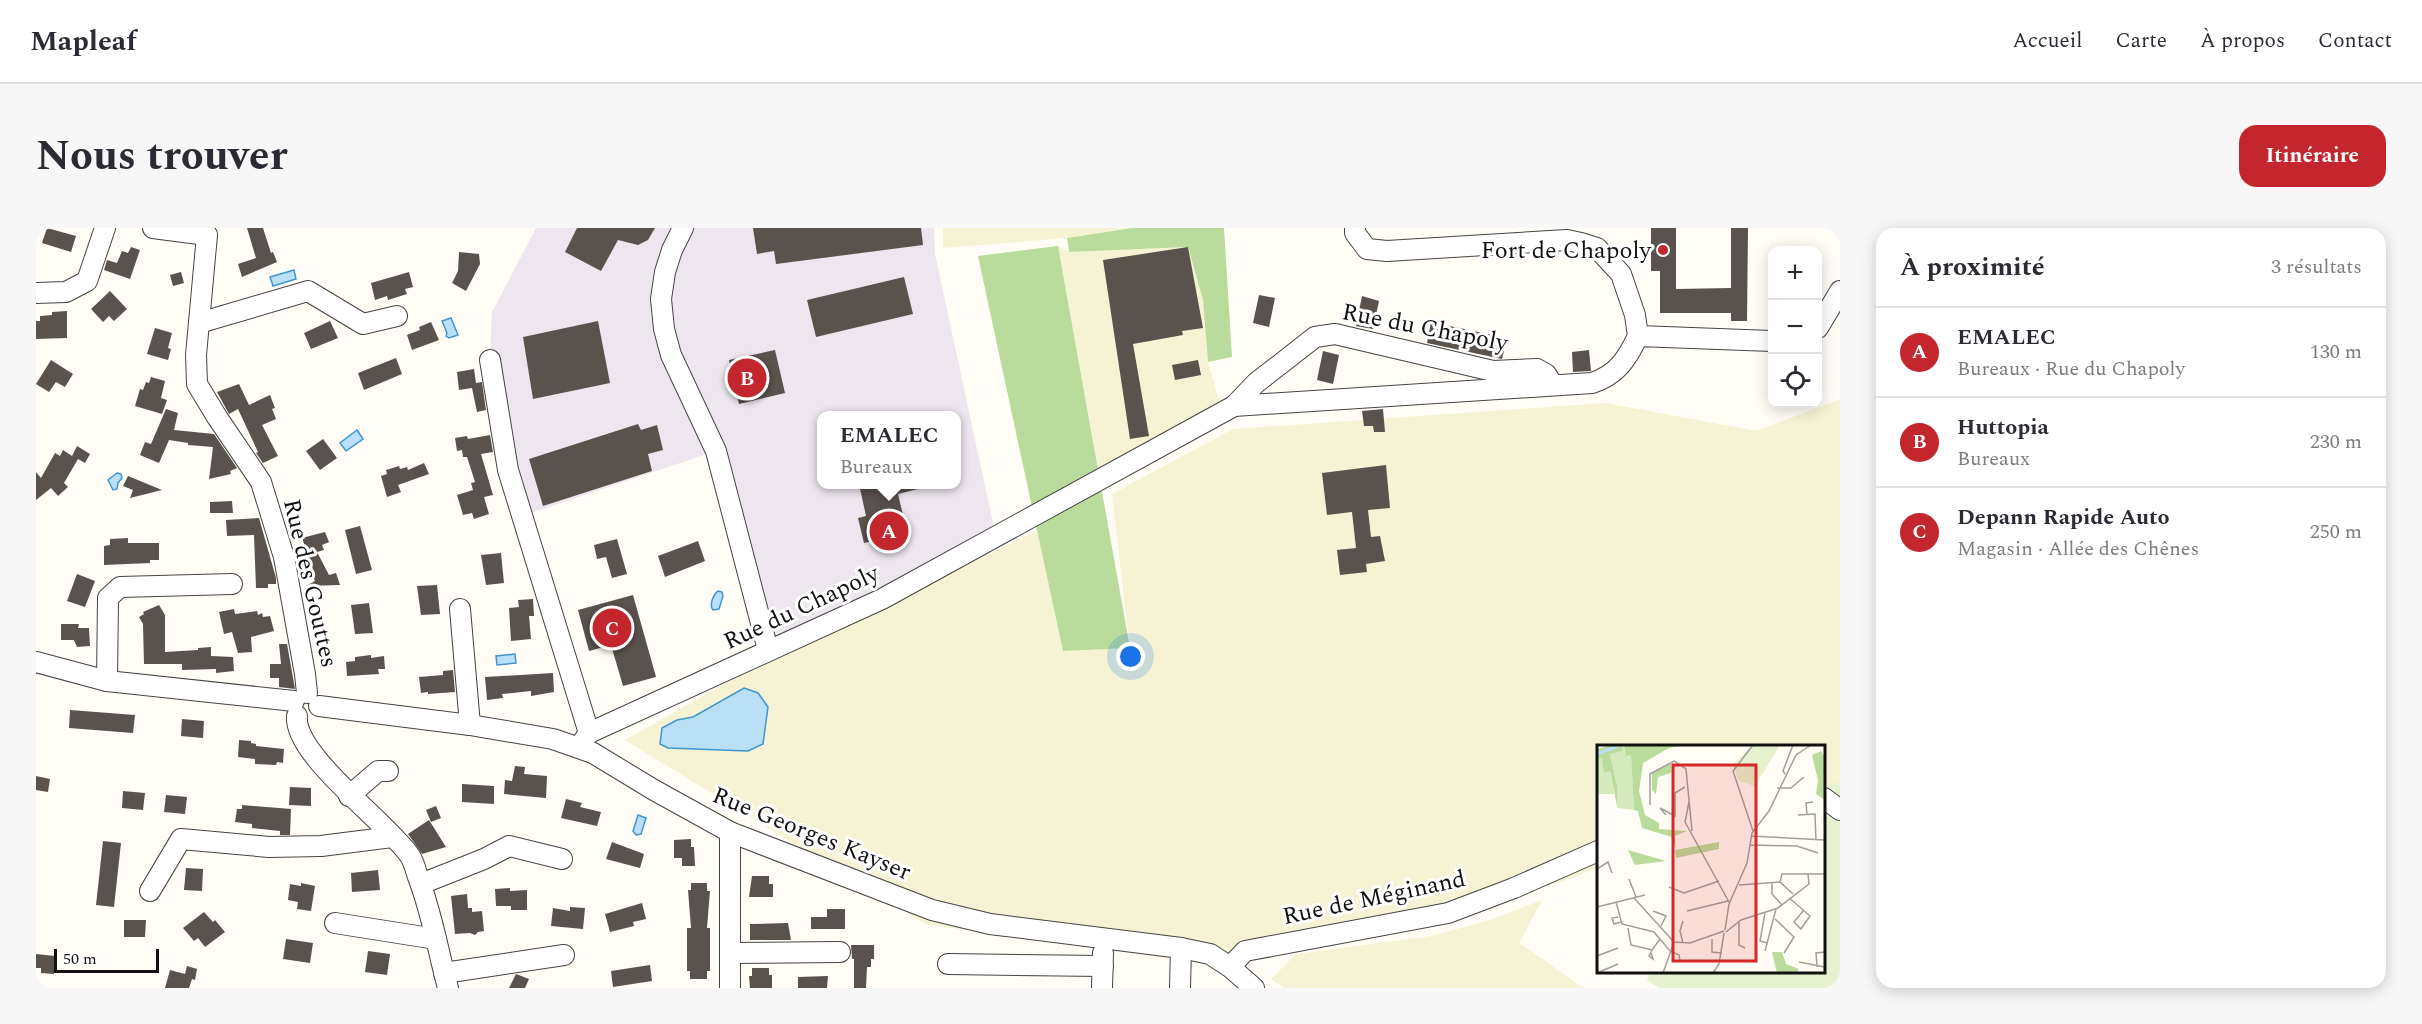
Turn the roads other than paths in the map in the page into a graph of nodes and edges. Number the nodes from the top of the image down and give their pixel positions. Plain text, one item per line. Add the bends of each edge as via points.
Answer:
1 (105, 228) edge
2 (153, 228) edge
3 (684, 228) edge
4 (1355, 228) edge
5 (212, 231) edge
6 (1840, 291) edge
7 (36, 293) edge
8 (397, 316) dead end
9 (1822, 321) edge
10 (199, 323) junction
11 (1638, 336) junction
12 (1768, 341) edge
13 (490, 360) dead end
14 (1553, 385) junction
15 (1234, 406) junction
16 (232, 584) dead end
17 (460, 609) dead end
18 (768, 650) junction
19 (36, 662) edge
20 (107, 681) junction
21 (304, 704) junction
22 (470, 726) junction
23 (584, 740) junction
24 (388, 771) dead end
25 (349, 796) junction
26 (1825, 799) edge
27 (1840, 810) edge
28 (730, 832) junction
29 (392, 837) junction
30 (1597, 852) edge
31 (562, 859) dead end
32 (421, 884) junction
33 (150, 891) dead end
34 (335, 923) dead end
35 (1103, 938) junction
36 (436, 939) junction
37 (1181, 948) junction
38 (840, 952) dead end
39 (730, 953) junction
40 (564, 955) dead end
41 (948, 964) dead end
42 (1103, 966) junction
43 (1230, 967) junction
44 (446, 981) edge
45 (730, 988) edge
46 (1102, 988) edge
47 (1180, 988) edge
48 (1254, 988) edge

1 - 7 street via 87,281 66,292
2 - 5 street, Rue des Gouttes
3 - 18 street via 665,272 661,299 664,329 671,355 716,451
4 - 11 street via 1366,249 1387,251 1567,240 1597,248 1621,274
5 - 10 street, Rue des Gouttes
6 - 9 street
8 - 10 street via 363,324 308,291
10 - 21 street, Rue des Gouttes via 197,384 261,482 284,557 294,608
11 - 12 street
11 - 14 street, Rue du Chapoly via 1621,366 1608,378
13 - 23 street via 508,470
14 - 15 street, Rue du Chapoly
14 - 15 street, Rue du Chapoly via 1537,369 1493,370 1335,334 1315,337 1256,383
15 - 18 street, Rue du Chapoly via 882,599
16 - 20 street via 120,587 108,598
17 - 22 street
18 - 23 street, Rue du Chapoly
19 - 20 street, Rue Georges Kayser
20 - 21 street, Rue Georges Kayser
21 - 22 street, Rue Georges Kayser
21 - 25 street, Rue des Gouttes via 299,731
22 - 23 street, Rue Georges Kayser
23 - 28 street, Rue Georges Kayser
24 - 25 street via 378,771
25 - 29 street, Rue des Gouttes
26 - 27 street
28 - 35 street, Rue Georges Kayser via 932,910 990,924
28 - 39 street
29 - 32 street, Rue des Gouttes via 411,856
29 - 33 street via 321,846 269,847 181,839
30 - 43 street, Rue de Méginand via 1448,913 1245,951
31 - 32 street via 509,846
32 - 36 street, Rue des Gouttes
34 - 36 street
35 - 37 street, Rue Georges Kayser
35 - 42 street
36 - 44 street, Rue des Gouttes
37 - 43 street, Rue Georges Kayser via 1210,954
37 - 47 street
38 - 39 street
39 - 45 street
40 - 44 street
41 - 42 street
42 - 46 street
43 - 48 street, Rue Georges Kayser

